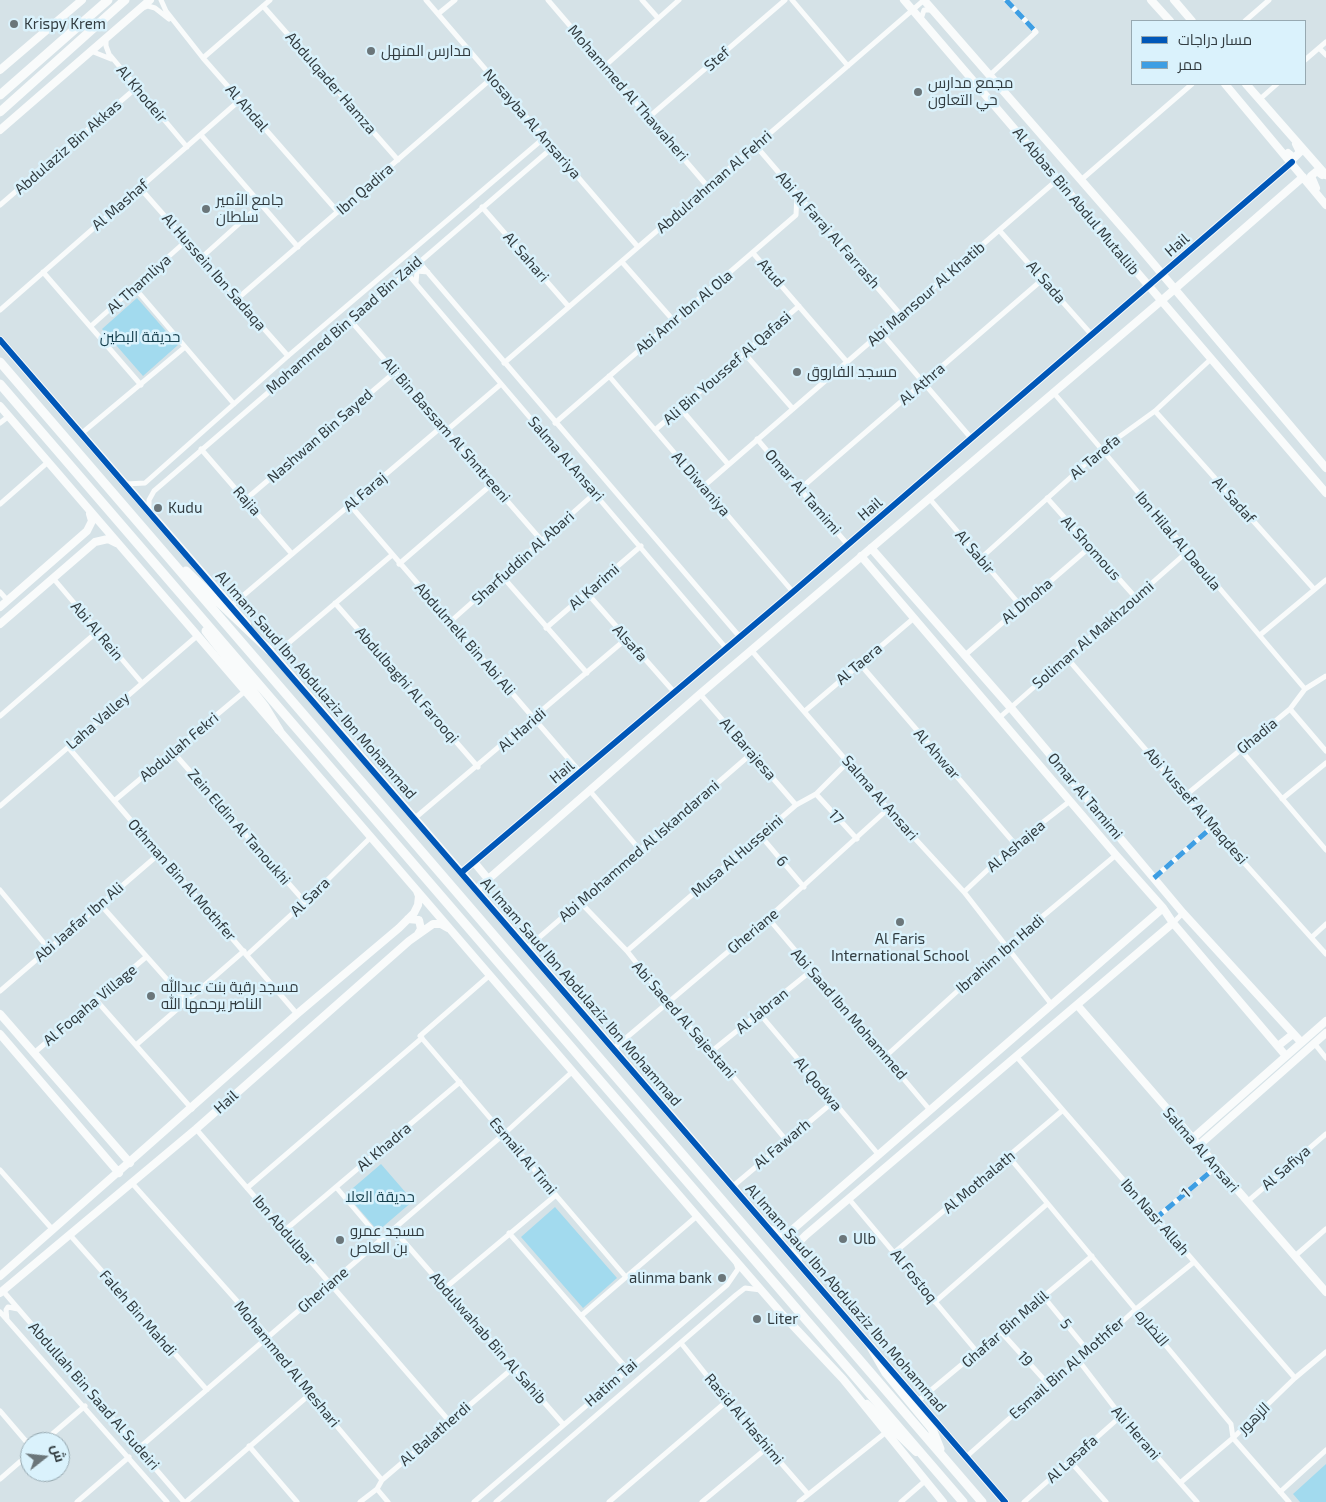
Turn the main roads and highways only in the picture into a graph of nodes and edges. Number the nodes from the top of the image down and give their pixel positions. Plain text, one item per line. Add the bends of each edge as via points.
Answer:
1 (108, 0) edge
2 (125, 0) edge
3 (0, 95) edge
4 (0, 112) edge
5 (0, 362) edge
6 (0, 384) edge
7 (168, 556) junction
8 (190, 606) junction
9 (269, 650) road end
10 (279, 730) road end
11 (870, 1347) road end
12 (943, 1456) junction
13 (963, 1502) edge
14 (982, 1502) edge

1 - 3 main road
2 - 4 main road
5 - 7 main road, Al Imam Saud Ibn Abdulaziz Ibn Mohammad
6 - 8 main road
7 - 9 main road via 199,581
7 - 12 main road, Al Imam Saud Ibn Abdulaziz Ibn Mohammad
8 - 10 main road via 214,645 265,707
8 - 13 main road
11 - 12 main road via 886,1373 932,1429
12 - 14 main road, Al Imam Saud Ibn Abdulaziz Ibn Mohammad

